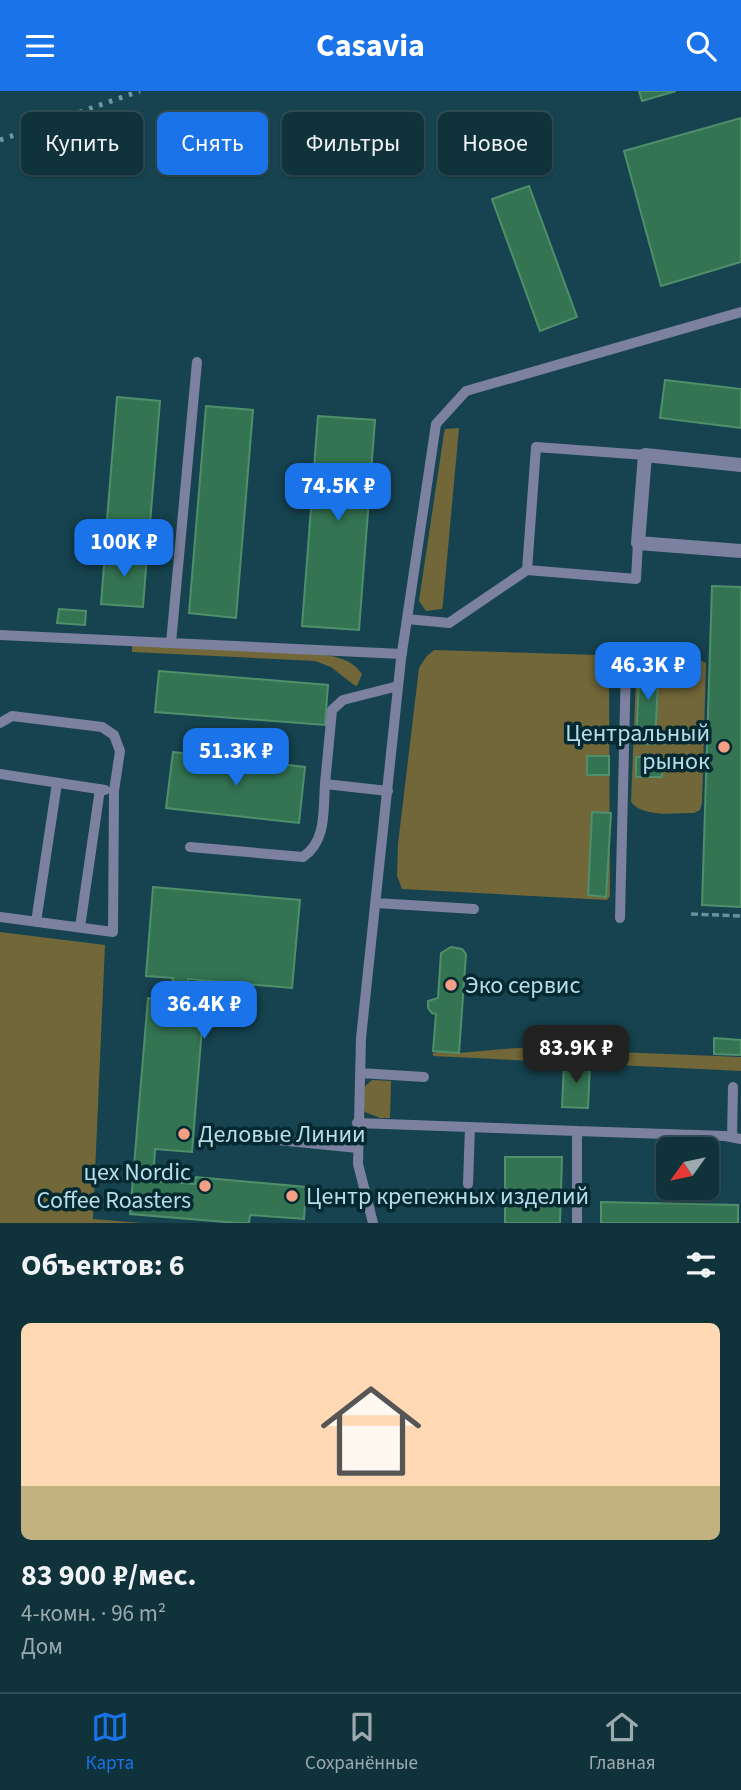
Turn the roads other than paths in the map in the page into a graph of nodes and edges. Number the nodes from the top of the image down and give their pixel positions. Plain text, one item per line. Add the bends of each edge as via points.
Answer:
1 (741, 312) edge
2 (197, 362) dead end
3 (645, 455) junction
4 (741, 465) edge
5 (638, 543) junction
6 (741, 551) edge
7 (527, 570) junction
8 (407, 619) junction
9 (0, 635) edge
10 (171, 643) junction
11 (402, 654) junction
12 (626, 663) dead end
13 (398, 686) junction
14 (0, 724) edge
15 (0, 774) edge
16 (57, 783) junction
17 (325, 784) junction
18 (100, 789) junction
19 (388, 790) junction
20 (114, 792) junction
21 (190, 847) dead end
22 (376, 903) junction
23 (474, 909) dead end
24 (0, 916) edge
25 (620, 918) dead end
26 (36, 922) junction
27 (80, 927) junction
28 (360, 1073) junction
29 (424, 1077) dead end
30 (733, 1087) dead end
31 (358, 1123) junction
32 (470, 1127) junction
33 (578, 1131) junction
34 (737, 1138) edge
35 (267, 1139) dead end
36 (358, 1148) junction
37 (468, 1184) dead end
38 (373, 1223) edge
39 (577, 1223) edge

1 - 8 lane via 466,391 436,423
2 - 10 lane
3 - 4 street
3 - 5 street
3 - 7 lane via 536,447
5 - 6 street
5 - 7 lane via 636,579
7 - 8 lane via 449,623
8 - 11 lane
9 - 10 lane
10 - 11 lane
11 - 13 lane
12 - 25 lane
13 - 17 lane via 343,700 332,710
13 - 19 lane
14 - 20 lane via 12,716 102,727 114,735 120,751
15 - 16 lane
16 - 18 lane
16 - 26 lane
17 - 19 lane
17 - 21 lane via 320,840 303,857
18 - 20 lane
18 - 27 lane
19 - 22 lane
20 - 27 lane via 113,932
22 - 23 lane
22 - 28 lane
24 - 26 lane
26 - 27 lane
28 - 29 lane
28 - 31 lane
30 - 34 lane
31 - 32 lane
31 - 36 lane
32 - 33 lane
32 - 37 lane
33 - 34 lane
33 - 39 lane
35 - 36 lane
36 - 38 lane

